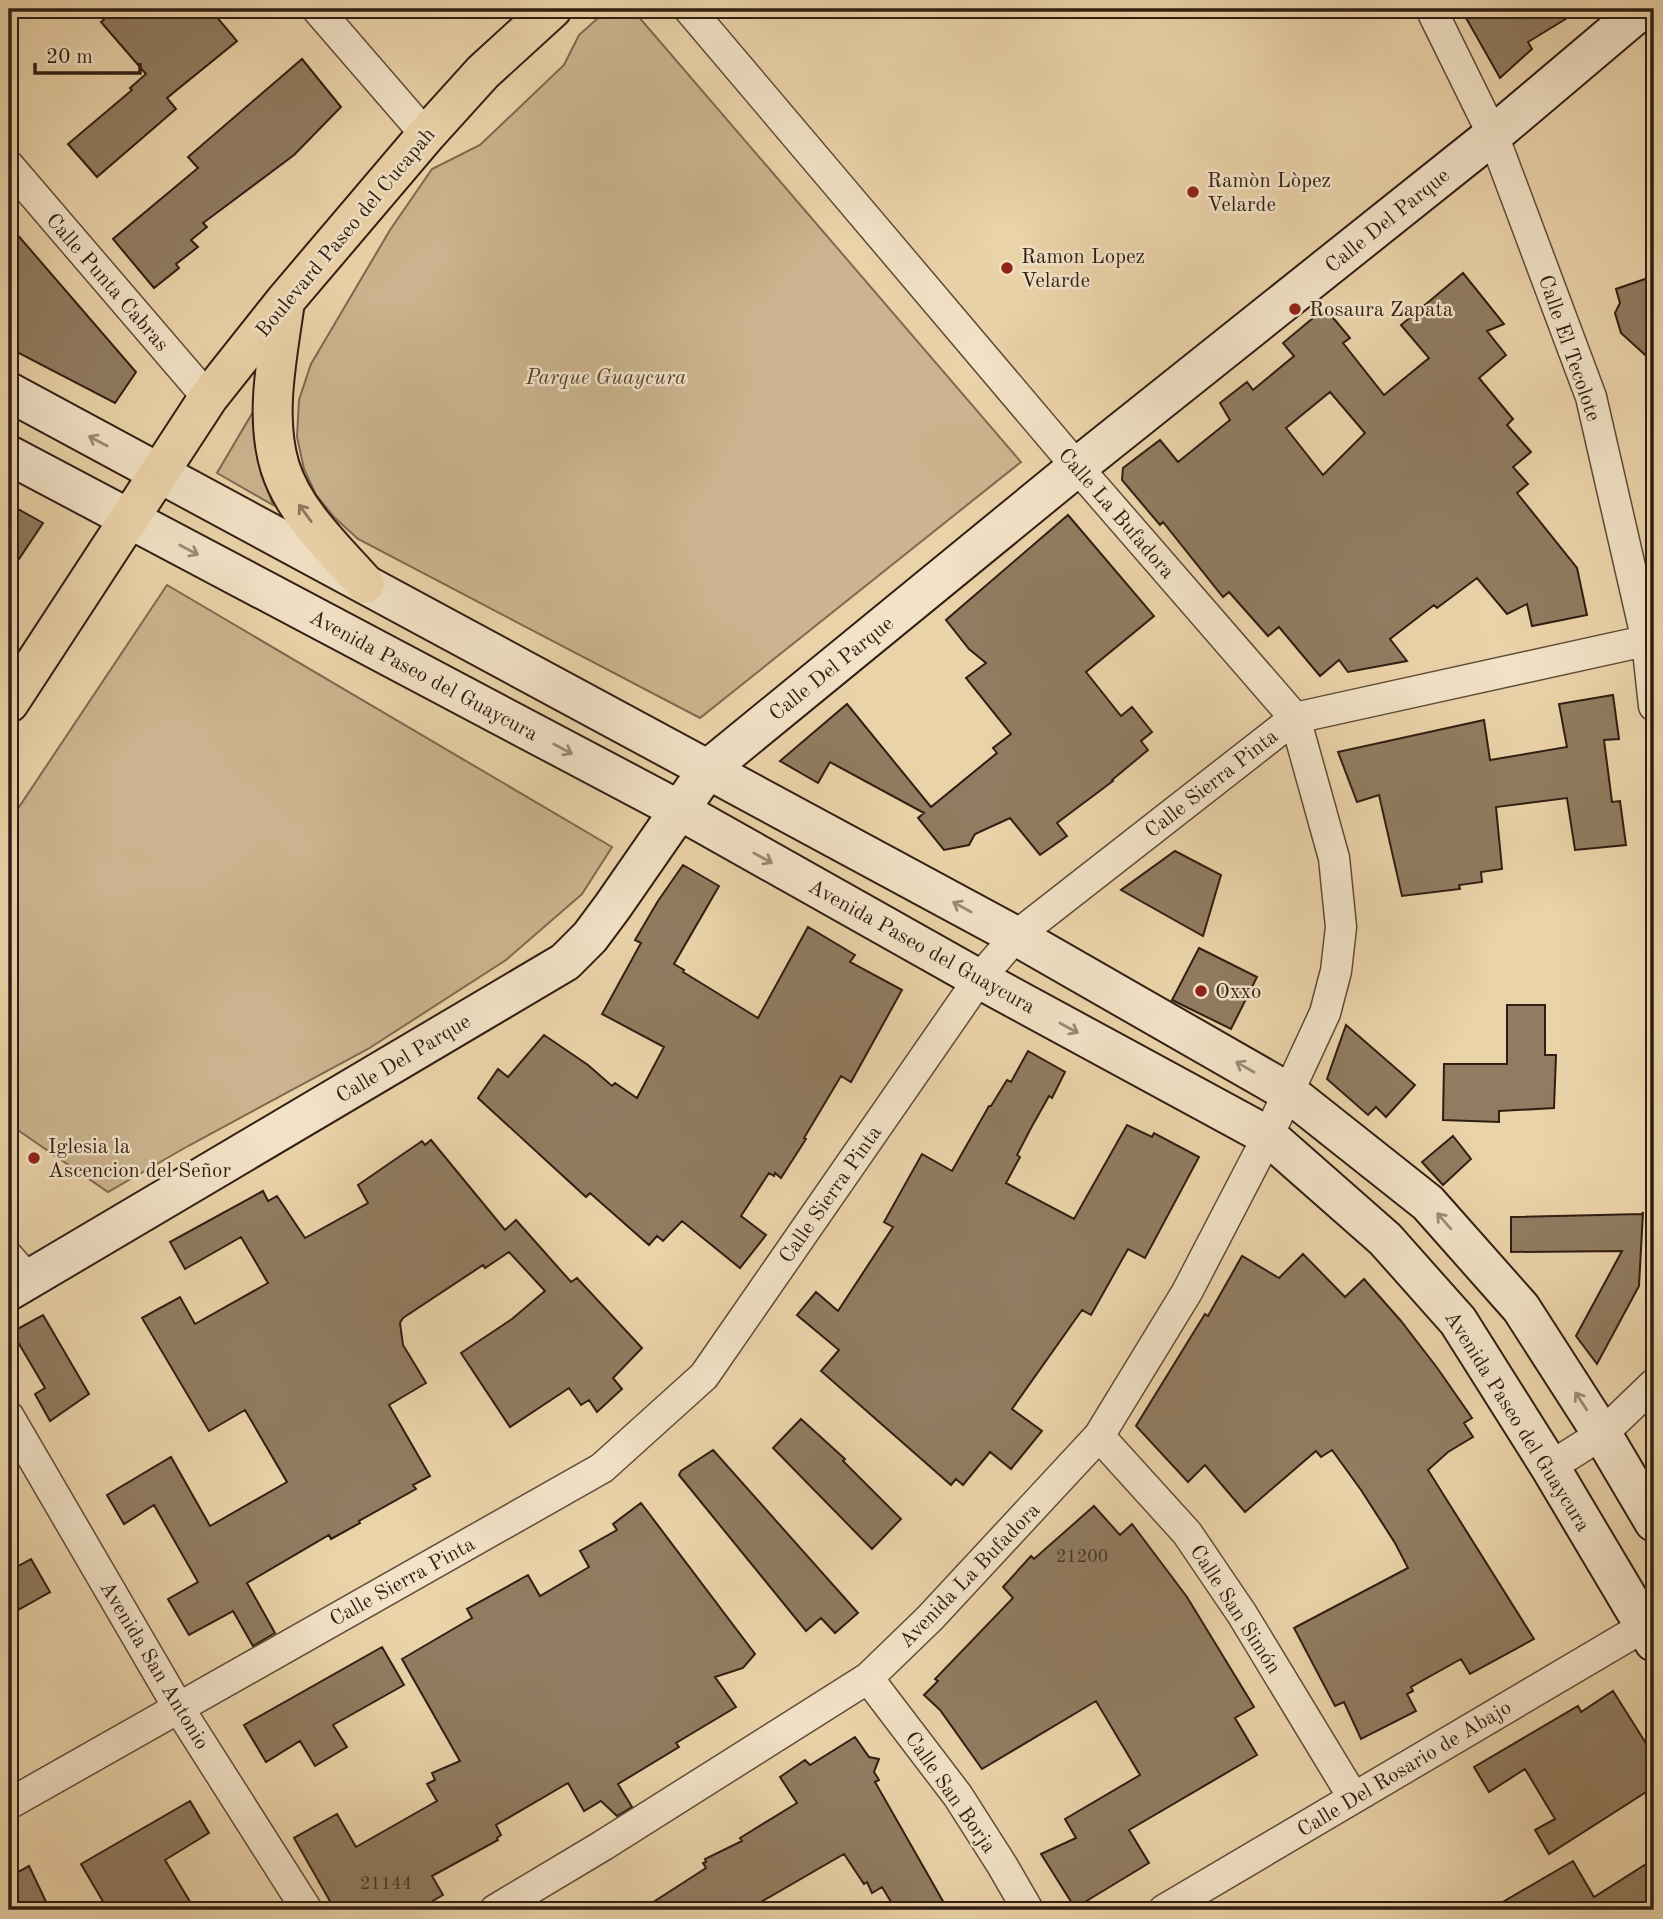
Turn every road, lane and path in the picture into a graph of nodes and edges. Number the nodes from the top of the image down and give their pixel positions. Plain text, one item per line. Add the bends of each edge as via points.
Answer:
1 (317, 9) edge
2 (552, 9) edge
3 (688, 9) edge
4 (1431, 9) edge
5 (1642, 9) edge
6 (426, 135) junction
7 (1493, 135) junction
8 (9, 166) edge
9 (285, 301) junction
10 (9, 392) edge
11 (208, 398) junction
12 (9, 455) edge
13 (1077, 467) junction
14 (158, 473) junction
15 (129, 518) junction
16 (365, 584) junction
17 (1650, 640) edge
18 (9, 703) edge
19 (1654, 705) edge
20 (1295, 718) junction
21 (708, 769) junction
22 (679, 810) junction
23 (1016, 936) junction
24 (979, 979) junction
25 (1287, 1092) junction
26 (1268, 1136) junction
27 (9, 1247) edge
28 (22, 1283) edge
29 (1654, 1384) edge
30 (9, 1417) edge
31 (1602, 1434) junction
32 (1099, 1436) junction
33 (1550, 1466) junction
34 (1654, 1522) edge
35 (1650, 1634) edge
36 (868, 1678) junction
37 (178, 1707) junction
38 (1353, 1797) junction
39 (9, 1804) edge
40 (307, 1910) edge
41 (495, 1910) edge
42 (1028, 1910) edge
43 (1164, 1910) edge

1 - 6 street
2 - 6 main road, Boulevard Paseo del Cucapah via 483,72
3 - 13 street, Calle La Bufadora
4 - 7 street, Calle El Tecolote
5 - 7 main road, Calle Del Parque
6 - 9 main road, Boulevard Paseo del Cucapah
7 - 13 main road, Calle Del Parque
7 - 17 street, Calle El Tecolote via 1591,397
8 - 11 street, Calle Punta Cabras
9 - 11 main road, Boulevard Paseo del Cucapah
16 -> 9 main road via 316,529 280,468 273,421
14 -> 10 main road
11 - 14 main road, Boulevard Paseo del Cucapah
12 - 15 main road, Avenida Paseo del Guaycura
13 - 20 street, Calle La Bufadora
13 - 21 main road, Calle Del Parque
14 - 15 main road, Boulevard Paseo del Cucapah
14 - 16 main road
15 - 18 main road, Boulevard Paseo del Cucapah
15 -> 22 main road, Avenida Paseo del Guaycura
16 - 21 main road
17 - 19 street, Calle El Tecolote
17 - 20 street, Calle Sierra Pinta
20 - 23 street, Calle Sierra Pinta
20 - 25 street, Calle La Bufadora via 1334,858 1341,927 1325,1013
21 - 22 main road, Calle Del Parque
23 -> 21 main road
22 -> 24 main road, Avenida Paseo del Guaycura
22 - 28 main road, Calle Del Parque via 590,937 565,962
23 - 24 street, Calle Sierra Pinta
25 -> 23 main road
24 -> 26 main road, Avenida Paseo del Guaycura
24 - 37 street, Calle Sierra Pinta via 694,1386 602,1468
25 - 26 street, Avenida La Bufadora
31 -> 25 main road via 1521,1308 1429,1203
26 - 32 street, Avenida La Bufadora via 1187,1292
26 - 33 main road, Avenida Paseo del Guaycura via 1385,1239 1458,1321
27 - 28 lane
29 - 31 street
30 - 37 street, Avenida San Antonio
31 - 33 street
31 - 34 main road
32 - 36 street, Avenida La Bufadora
32 - 38 street, Calle San Simón via 1187,1533
33 - 35 main road, Avenida Paseo del Guaycura
35 - 38 street, Calle Del Rosario de Abajo
36 - 41 street, Avenida La Bufadora
36 - 42 street, Calle San Borja via 958,1796
37 - 39 street, Calle Sierra Pinta
37 - 40 street, Avenida San Antonio
38 - 43 street, Calle Del Rosario de Abajo

